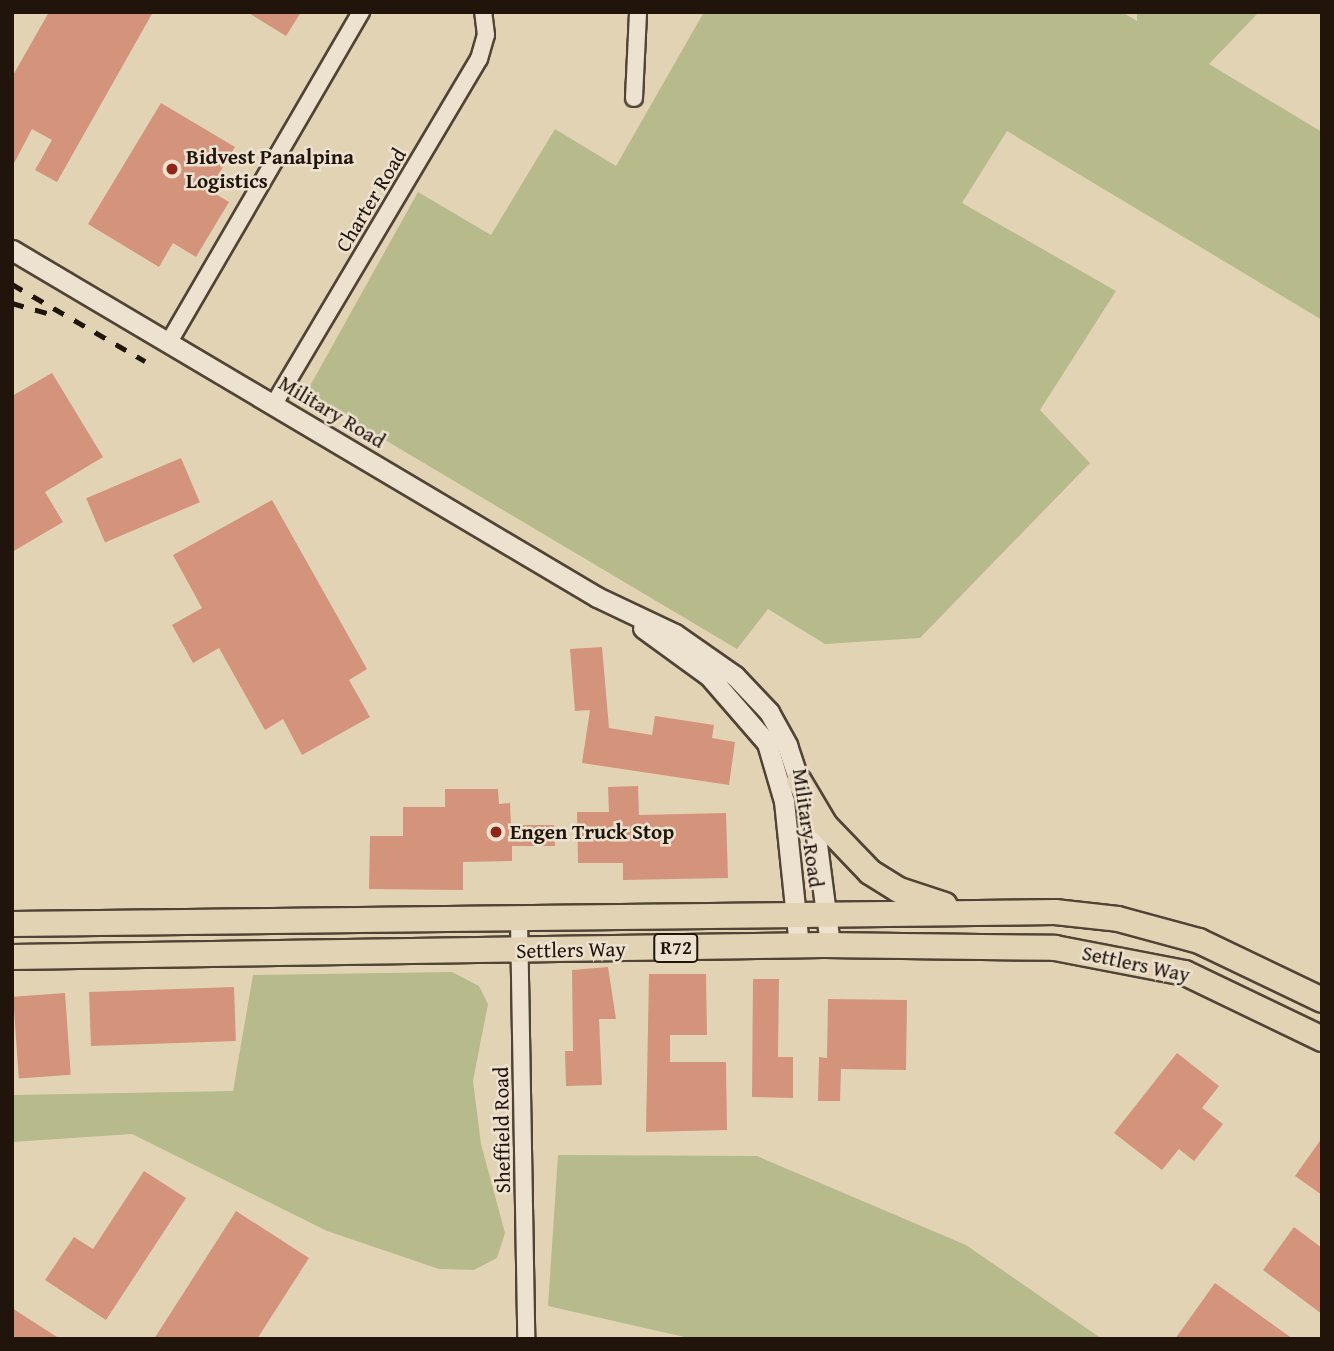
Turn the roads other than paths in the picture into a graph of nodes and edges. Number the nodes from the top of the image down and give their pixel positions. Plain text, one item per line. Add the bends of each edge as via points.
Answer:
1 (361, 12) edge
2 (483, 12) edge
3 (639, 12) edge
4 (634, 98) dead end
5 (12, 250) edge
6 (169, 342) junction
7 (274, 404) junction
8 (628, 612) junction
9 (799, 781) junction
10 (965, 912) junction
11 (827, 914) junction
12 (797, 915) junction
13 (519, 920) junction
14 (12, 924) edge
15 (799, 945) junction
16 (830, 945) junction
17 (520, 952) junction
18 (12, 957) edge
19 (1322, 1000) edge
20 (1322, 1039) edge
21 (526, 1339) edge

1 - 6 street
2 - 7 street, Charter Road via 486,35 479,59
3 - 4 street
5 - 6 street, Military Road
6 - 7 street, Military Road
7 - 8 street, Military Road
8 - 9 street, Military Road via 709,655 743,684 769,712
8 - 12 street, Military Road via 709,676 767,743 784,801
9 - 10 main road via 825,825 870,872 898,890
9 - 11 street, Military Road via 815,829
10 - 11 main road, Settlers Way / R72
10 - 19 main road, Settlers Way / R72 via 1118,919 1245,959
11 - 12 main road, Settlers Way / R72
11 - 16 street, Military Road
12 - 13 main road, Settlers Way / R72
12 - 15 street, Military Road
13 - 14 main road, Settlers Way / R72
13 - 17 street, Sheffield Road
15 - 16 main road, Settlers Way / R72
15 - 17 main road, Settlers Way / R72
16 - 20 main road, Settlers Way / R72 via 996,944 1141,961 1231,990
17 - 18 main road, Settlers Way / R72
17 - 21 street, Sheffield Road

